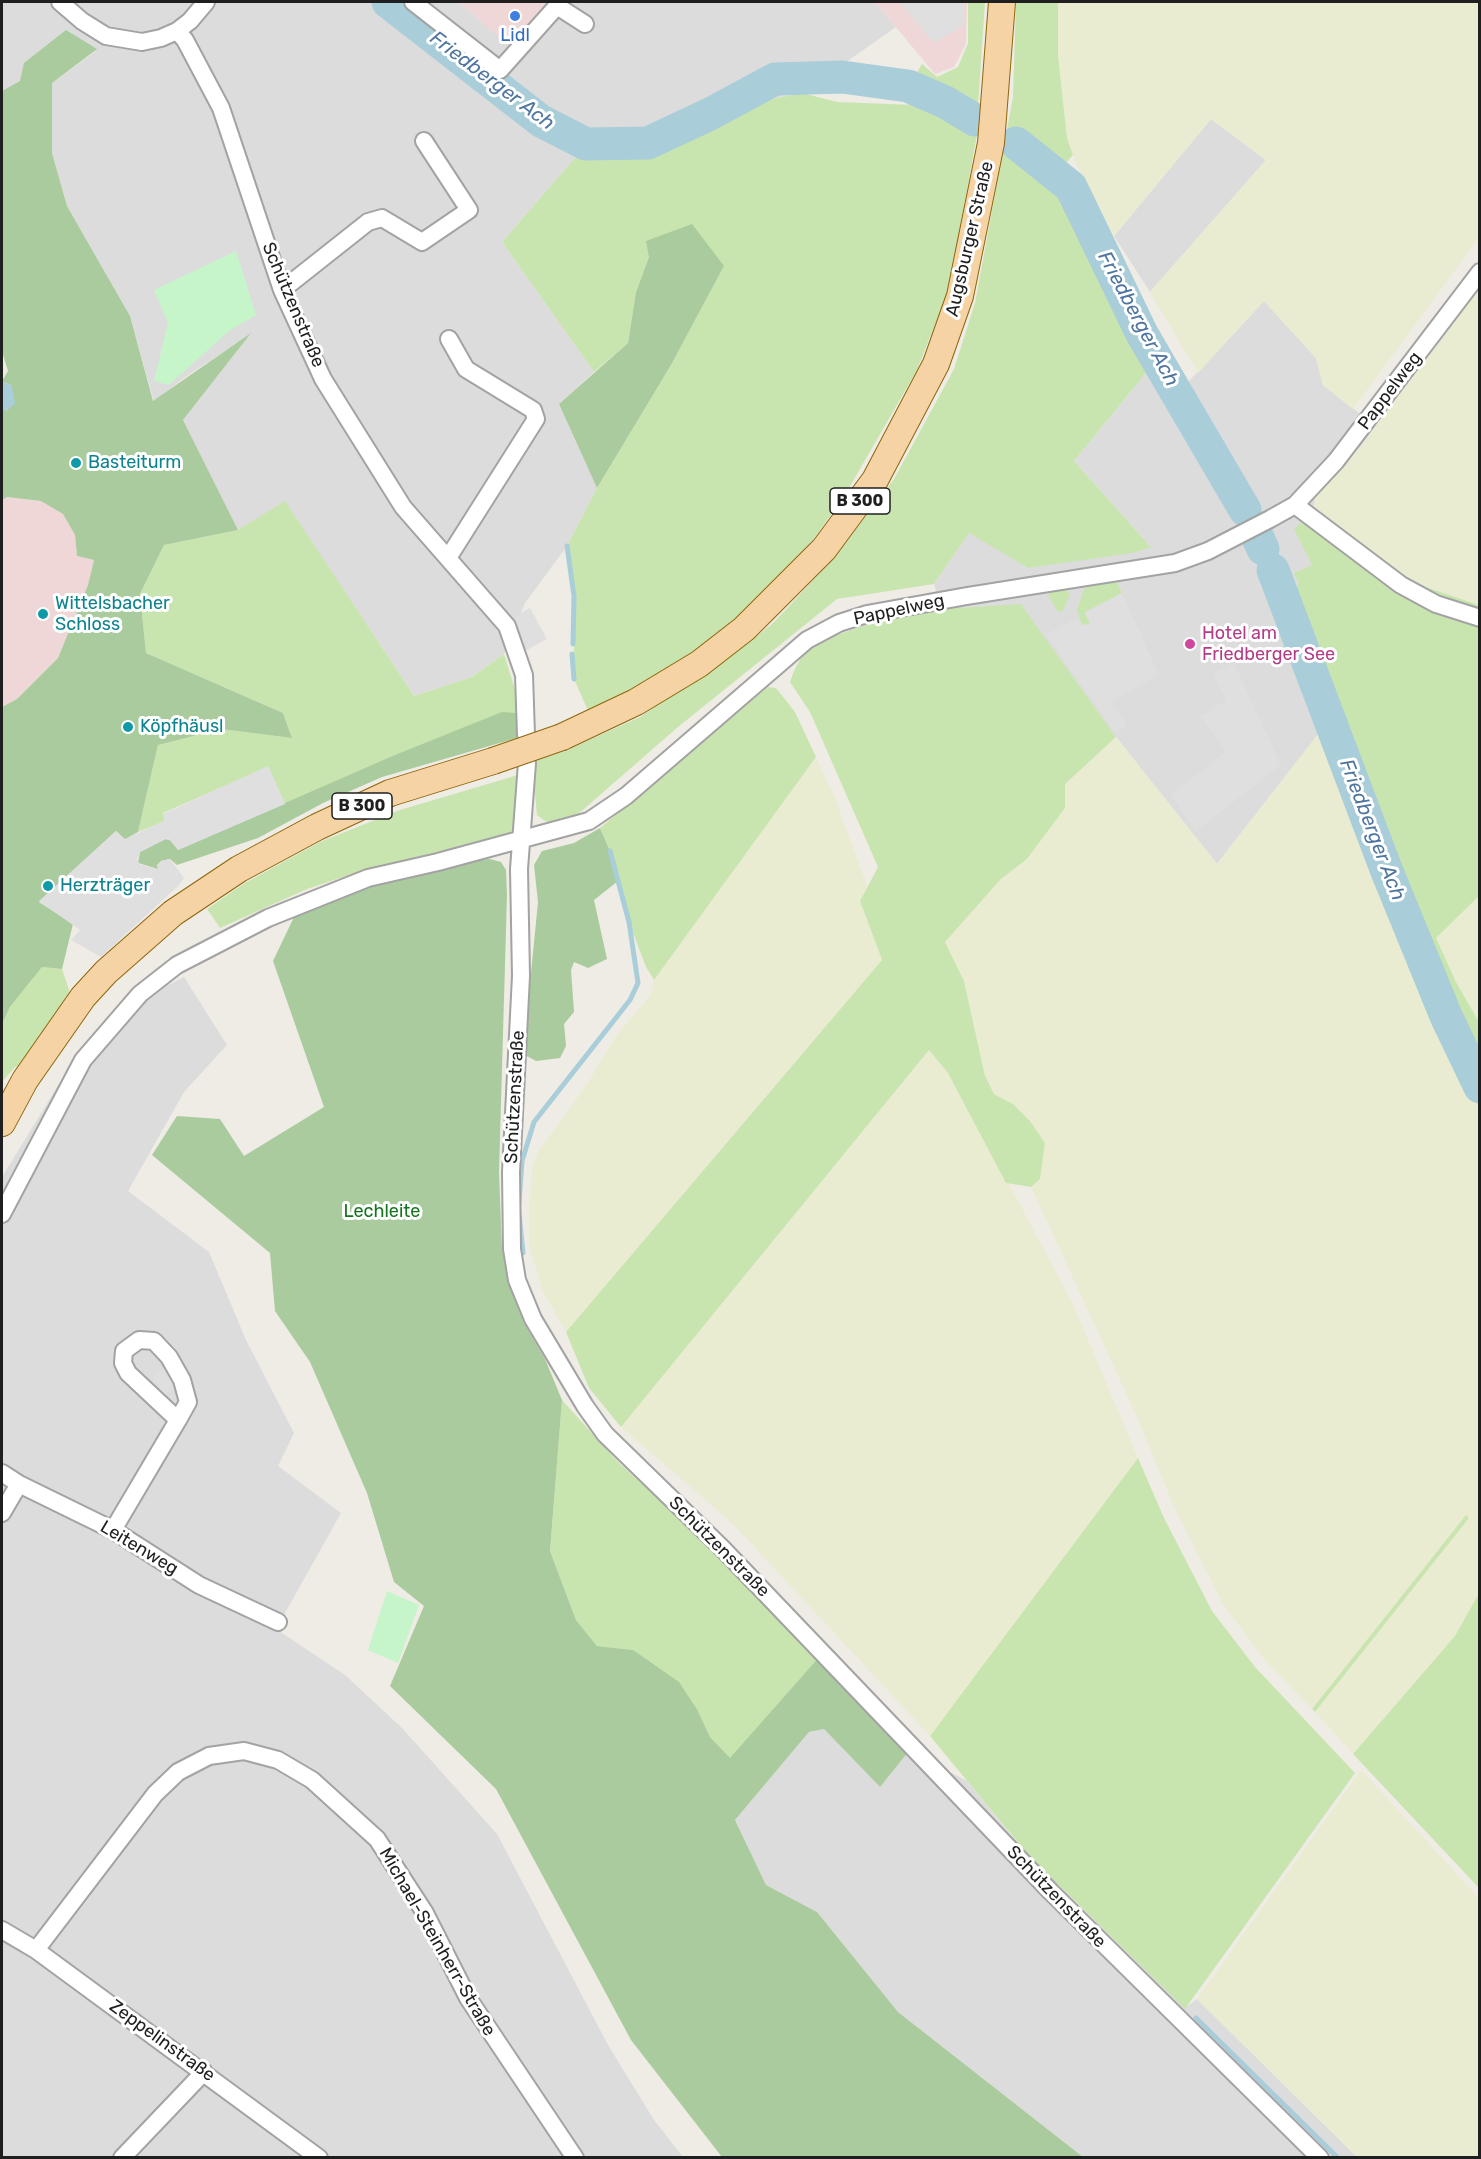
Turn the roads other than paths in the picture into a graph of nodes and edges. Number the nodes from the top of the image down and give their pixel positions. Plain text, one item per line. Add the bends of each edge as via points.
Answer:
1 (60, 2) edge
2 (206, 2) edge
3 (413, 2) edge
4 (1002, 2) edge
5 (585, 24) dead end
6 (177, 31) junction
7 (424, 141) dead end
8 (1479, 272) edge
9 (282, 290) junction
10 (449, 339) dead end
11 (1295, 505) junction
12 (448, 558) junction
13 (1479, 618) edge
14 (526, 735) dead end
15 (527, 763) dead end
16 (522, 838) junction
17 (2, 1123) edge
18 (2, 1214) edge
19 (178, 1420) junction
20 (2, 1473) edge
21 (19, 1484) junction
22 (2, 1513) edge
23 (113, 1530) junction
24 (278, 1622) dead end
25 (2, 1930) edge
26 (36, 1950) junction
27 (204, 2072) junction
28 (122, 2157) edge
29 (319, 2157) edge
30 (575, 2157) edge
31 (1320, 2157) edge

1 - 6 street via 98,31 121,40 142,42
2 - 6 street
3 - 5 street via 500,70 557,6
4 - 17 main road, Augsburger Straße / B 300, bridge via 992,143 960,296 936,364 875,480 824,549 744,629 699,664 636,702 562,737 390,793 239,869 173,913 83,997 37,1062
6 - 9 street, Schützenstraße via 221,108
7 - 9 street via 469,210 422,242 382,218 369,222
8 - 11 street, Pappelweg via 1370,418
9 - 12 street, Schützenstraße via 323,379 364,448 403,507
10 - 12 street via 466,369 532,410 536,420
11 - 13 street via 1401,585 1436,604
11 - 16 street, Pappelweg via 1208,551 1175,563 956,598 839,623 807,640 626,796 589,821 567,830
12 - 14 street, Schützenstraße via 507,626 524,675
15 - 16 street, Schützenstraße
16 - 18 street, Pappelweg via 368,878 268,918 177,965 140,994 83,1060
16 - 31 street, Schützenstraße via 512,1249 517,1280 533,1319 585,1406 616,1446 723,1549 1051,1893
19 - 19 street via 189,1402 182,1380 161,1347 154,1341 138,1340 124,1351 123,1363 128,1373
19 - 23 street
20 - 21 street, Leitenweg
21 - 22 street
21 - 23 street, Leitenweg
23 - 24 street, Leitenweg via 200,1585
25 - 26 street, Zeppelinstraße
26 - 27 street, Zeppelinstraße
26 - 30 street, Michael-Steinherr-Straße via 155,1794 178,1772 210,1756 244,1751 278,1760 312,1780 377,1839 425,1913 468,1998
27 - 28 street
27 - 29 street, Zeppelinstraße

